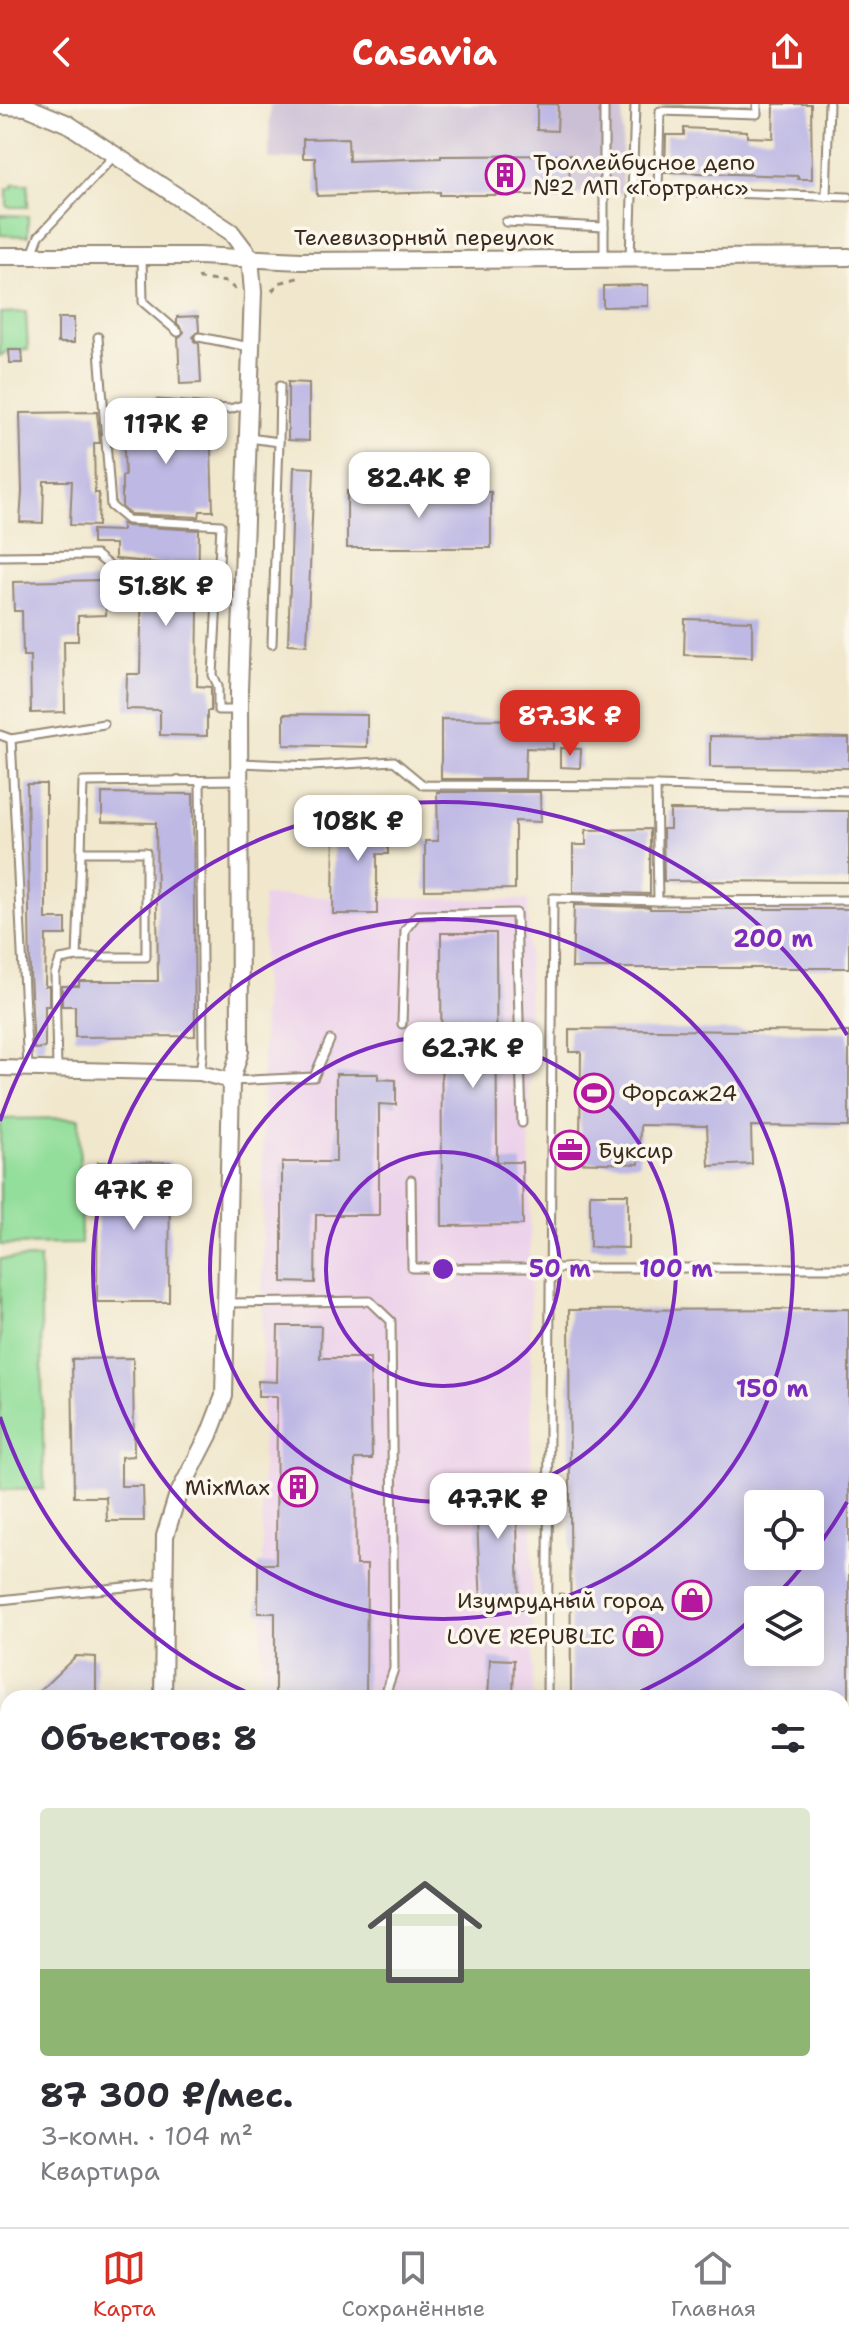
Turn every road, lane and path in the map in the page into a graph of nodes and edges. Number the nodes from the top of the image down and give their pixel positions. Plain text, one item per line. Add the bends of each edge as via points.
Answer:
1 (604, 104) edge
2 (635, 104) edge
3 (757, 104) edge
4 (829, 104) edge
5 (0, 106) edge
6 (115, 154) junction
7 (634, 190) junction
8 (658, 191) junction
9 (826, 197) junction
10 (849, 197) edge
11 (506, 222) dead end
12 (604, 227) junction
13 (32, 255) junction
14 (0, 256) edge
15 (142, 257) junction
16 (250, 257) junction
17 (849, 257) edge
18 (604, 258) junction
19 (630, 258) junction
20 (301, 275) dead end
21 (199, 276) dead end
22 (237, 291) dead end
23 (272, 291) dead end
24 (178, 332) dead end
25 (98, 337) dead end
26 (199, 337) dead end
27 (250, 347) junction
28 (280, 386) dead end
29 (249, 403) junction
30 (157, 404) dead end
31 (249, 438) junction
32 (279, 442) junction
33 (0, 556) edge
34 (172, 570) dead end
35 (272, 644) dead end
36 (238, 710) junction
37 (104, 724) dead end
38 (0, 735) edge
39 (11, 739) junction
40 (239, 771) junction
41 (200, 781) junction
42 (656, 786) junction
43 (849, 791) edge
44 (81, 852) junction
45 (847, 900) dead end
46 (658, 901) junction
47 (77, 957) junction
48 (402, 1024) dead end
49 (330, 1040) dead end
50 (0, 1068) edge
51 (28, 1068) junction
52 (57, 1070) junction
53 (200, 1073) junction
54 (231, 1081) junction
55 (522, 1123) dead end
56 (411, 1180) dead end
57 (849, 1268) edge
58 (550, 1269) junction
59 (225, 1303) junction
60 (163, 1583) junction
61 (0, 1600) edge
62 (163, 1690) edge
63 (387, 1690) edge
64 (547, 1690) edge

1 - 12 lane
2 - 7 lane
3 - 8 lane via 757,114 660,111
4 - 9 lane
5 - 6 street via 27,107 68,124
6 - 13 lane via 39,236
6 - 16 street via 231,232
7 - 8 lane
7 - 19 lane
8 - 9 lane
9 - 10 lane
11 - 12 lane
12 - 18 lane
13 - 14 street, Телевизорный переулок
13 - 15 street, Телевизорный переулок
15 - 16 street, Телевизорный переулок
15 - 24 lane via 143,302
16 - 18 street, Телевизорный переулок
16 - 27 street
17 - 19 street, Телевизорный переулок
18 - 19 street, Телевизорный переулок
20 - 23 path
21 - 22 path via 227,282
25 - 36 lane via 111,506 128,520 221,525 213,675 218,710
26 - 27 lane
27 - 29 street
28 - 32 lane
29 - 30 lane via 230,409
29 - 31 street
31 - 32 lane
31 - 36 street
32 - 35 lane
33 - 34 lane via 96,555 112,568
36 - 40 street
37 - 39 lane
38 - 39 lane
39 - 51 lane
40 - 41 lane
40 - 42 lane via 394,761 423,785
40 - 54 street via 240,1051
41 - 44 lane via 83,782
41 - 53 lane
42 - 43 lane
42 - 46 lane
44 - 47 lane
44 - 47 lane via 146,852 146,957
45 - 46 lane
46 - 58 lane via 553,898
47 - 52 lane via 60,960 55,974
48 - 55 lane via 405,930 417,915 516,913
49 - 54 lane via 314,1077
50 - 51 street
51 - 52 street
52 - 53 street
53 - 54 street
54 - 59 street
56 - 58 lane via 412,1268
57 - 58 lane
58 - 64 lane
59 - 60 street via 224,1396 177,1497 165,1536
59 - 63 lane via 370,1301 391,1321 394,1669
60 - 61 lane
60 - 62 street

